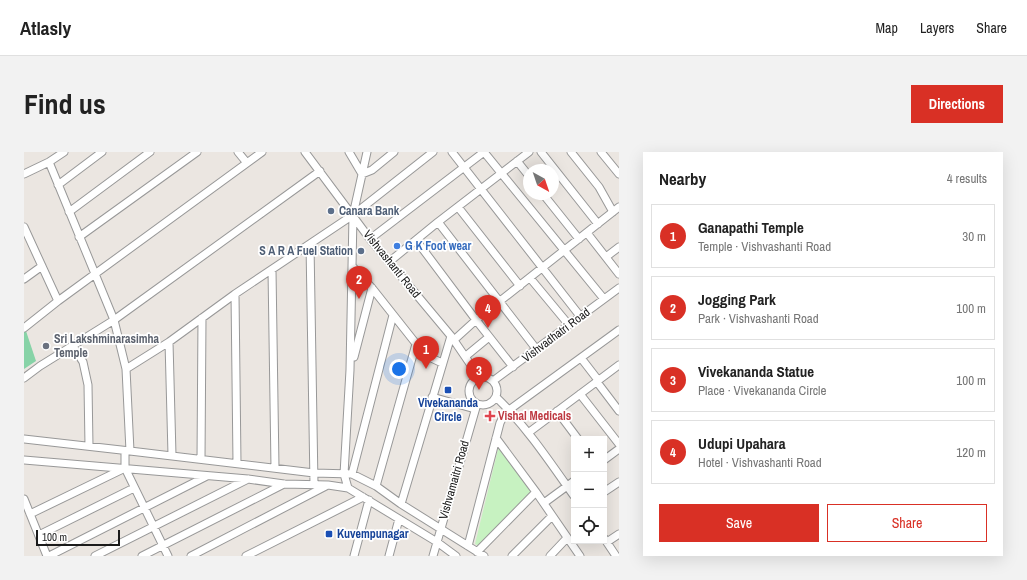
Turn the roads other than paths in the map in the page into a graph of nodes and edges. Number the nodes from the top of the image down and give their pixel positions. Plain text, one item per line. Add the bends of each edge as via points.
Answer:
1 (64, 152) edge
2 (102, 152) edge
3 (150, 152) edge
4 (197, 152) edge
5 (238, 152) edge
6 (262, 152) edge
7 (305, 152) edge
8 (348, 152) edge
9 (367, 152) edge
10 (394, 152) edge
11 (432, 152) edge
12 (452, 152) edge
13 (484, 152) edge
14 (529, 152) edge
15 (541, 152) edge
16 (571, 152) edge
17 (601, 152) edge
18 (517, 161) junction
19 (49, 162) junction
20 (247, 163) junction
21 (464, 167) junction
22 (523, 168) edge
23 (320, 171) junction
24 (24, 174) edge
25 (362, 174) junction
26 (501, 174) junction
27 (619, 174) edge
28 (58, 185) junction
29 (481, 188) junction
30 (548, 200) edge
31 (458, 207) junction
32 (616, 210) edge
33 (69, 212) junction
34 (353, 215) junction
35 (438, 222) junction
36 (598, 224) junction
37 (24, 226) edge
38 (587, 233) junction
39 (80, 237) junction
40 (370, 239) junction
41 (579, 239) junction
42 (416, 240) junction
43 (27, 242) edge
44 (310, 244) junction
45 (619, 247) edge
46 (564, 251) junction
47 (606, 257) junction
48 (389, 262) junction
49 (42, 266) junction
50 (353, 267) junction
51 (542, 268) junction
52 (272, 270) junction
53 (619, 274) edge
54 (95, 275) junction
55 (530, 278) junction
56 (24, 279) edge
57 (520, 286) junction
58 (372, 288) junction
59 (619, 288) edge
60 (235, 294) junction
61 (604, 299) junction
62 (58, 301) junction
63 (500, 301) junction
64 (393, 315) junction
65 (580, 316) junction
66 (202, 318) junction
67 (114, 320) junction
68 (476, 320) junction
69 (570, 325) junction
70 (24, 328) edge
71 (619, 330) edge
72 (489, 336) junction
73 (453, 338) junction
74 (169, 342) junction
75 (416, 344) junction
76 (73, 346) junction
77 (537, 350) junction
78 (466, 356) junction
79 (580, 358) junction
80 (442, 363) junction
81 (619, 365) edge
82 (513, 367) junction
83 (126, 369) junction
84 (350, 370) junction
85 (478, 377) junction
86 (24, 378) edge
87 (493, 381) junction
88 (598, 381) junction
89 (580, 394) junction
90 (432, 397) junction
91 (496, 397) junction
92 (476, 406) junction
93 (508, 410) junction
94 (557, 411) junction
95 (619, 411) edge
96 (528, 433) junction
97 (576, 436) edge
98 (496, 438) junction
99 (24, 440) edge
100 (619, 444) edge
101 (89, 446) junction
102 (619, 449) edge
103 (128, 451) junction
104 (172, 455) junction
105 (607, 458) edge
106 (201, 459) junction
107 (24, 460) edge
108 (237, 464) junction
109 (125, 468) junction
110 (275, 468) junction
111 (314, 473) junction
112 (348, 474) junction
113 (207, 476) junction
114 (248, 479) junction
115 (619, 482) edge
116 (571, 483) edge
117 (284, 484) junction
118 (314, 484) junction
119 (328, 485) junction
120 (376, 486) junction
121 (567, 486) junction
122 (134, 488) junction
123 (348, 488) junction
124 (607, 490) edge
125 (536, 492) junction
126 (571, 492) edge
127 (366, 498) junction
128 (24, 499) edge
129 (544, 503) junction
130 (401, 504) junction
131 (144, 508) junction
132 (30, 514) junction
133 (552, 516) junction
134 (399, 519) junction
135 (153, 526) junction
136 (440, 529) junction
137 (619, 534) edge
138 (39, 535) junction
139 (568, 538) junction
140 (607, 540) edge
141 (437, 542) junction
142 (607, 542) edge
143 (163, 545) junction
144 (468, 546) junction
145 (477, 552) junction
146 (48, 556) edge
147 (95, 556) edge
148 (142, 556) edge
149 (168, 556) edge
150 (191, 556) edge
151 (246, 556) edge
152 (354, 556) edge
153 (389, 556) edge
154 (433, 556) edge
155 (456, 556) edge
156 (484, 556) edge
157 (512, 556) edge
158 (550, 556) edge
159 (580, 556) edge
160 (616, 556) edge

1 - 19 street
2 - 28 street
3 - 33 street
4 - 39 street
5 - 20 street
6 - 20 street
7 - 23 street, Vishvashanti Road
8 - 25 street
9 - 25 street
10 - 25 street via 372,170
11 - 34 street
12 - 21 street
13 - 21 street
13 - 26 street
14 - 18 street
15 - 36 street
16 - 32 street
17 - 27 street
18 - 22 street
18 - 26 street
19 - 24 street
19 - 28 street
20 - 54 street
21 - 29 street
21 - 40 street
23 - 34 street, Vishvashanti Road
23 - 67 street
25 - 34 street
26 - 29 street
26 - 46 street
28 - 33 street
29 - 31 street
29 - 51 street
30 - 41 street
31 - 35 street
31 - 57 street
32 - 36 street
33 - 39 street
34 - 40 street, Vishvashanti Road
34 - 44 street
34 - 50 street
35 - 42 street
35 - 63 street
36 - 38 street
37 - 43 street
38 - 41 street
38 - 47 street
39 - 54 street
40 - 48 street, Vishvashanti Road
41 - 46 street
42 - 48 street
42 - 68 street
43 - 49 street
44 - 52 street
44 - 111 street
45 - 47 street
46 - 51 street
46 - 61 street
47 - 53 street
48 - 73 street, Vishvashanti Road
49 - 56 street
49 - 62 street
50 - 58 street
50 - 84 street
51 - 55 street
51 - 65 street
52 - 60 street
52 - 110 street
54 - 62 street
54 - 67 street
55 - 57 street
55 - 69 street
57 - 63 street
58 - 64 street
58 - 84 street
59 - 61 street, Vishvadhatri Road
60 - 66 street
60 - 108 street
61 - 65 street, Vishvadhatri Road
62 - 70 street
63 - 68 street
63 - 77 street
64 - 75 street
64 - 112 street
65 - 69 street, Vishvadhatri Road
66 - 74 street
66 - 106 street
67 - 76 street
67 - 83 street
68 - 72 street
68 - 73 street
69 - 77 street, Vishvadhatri Road
71 - 79 street
72 - 78 street
72 - 82 street
73 - 78 street, Vishvashanti Road
73 - 80 street
74 - 83 street
74 - 104 street
75 - 80 street via 425,355
75 - 120 street
76 - 86 street
76 - 101 street via 83,362 88,385
77 - 82 street, Vishvadhatri Road
78 - 85 street, Vishvashanti Road
79 - 88 street
79 - 93 street
80 - 90 street
81 - 88 street
82 - 87 street, Vishvadhatri Road
83 - 103 street
84 - 112 street
85 - 87 street
85 - 92 street via 471,383 468,392
87 - 91 street via 497,388
88 - 89 street
88 - 95 street
89 - 94 street
89 - 100 street
90 - 92 street
90 - 130 street
91 - 92 street via 489,404
91 - 93 street
92 - 136 street, Vishvamaitri Road
93 - 96 street
93 - 98 street
94 - 96 street
94 - 97 street
96 - 121 street
98 - 125 street
98 - 144 street
99 - 101 street
101 - 103 street
102 - 105 street
103 - 104 street
103 - 109 street
104 - 106 street
106 - 108 street
107 - 109 street
108 - 110 street
109 - 113 street
109 - 122 street
109 - 132 street
110 - 111 street
111 - 112 street
111 - 118 street
112 - 120 street
112 - 123 street
113 - 114 street
113 - 131 street
114 - 117 street
114 - 135 street
115 - 124 street
116 - 121 street
117 - 118 street
117 - 143 street
118 - 119 street
119 - 123 street
119 - 150 street
120 - 130 street
121 - 126 street
121 - 129 street
122 - 131 street
122 - 138 street
123 - 127 street
125 - 129 street
125 - 145 street
127 - 134 street
127 - 151 street
127 - 152 street
128 - 132 street
129 - 133 street
130 - 136 street
131 - 135 street
131 - 146 street
132 - 138 street
133 - 139 street
133 - 157 street
134 - 141 street
134 - 153 street
135 - 143 street
135 - 147 street
136 - 141 street, Vishvamaitri Road
136 - 144 street
137 - 140 street
138 - 146 street
139 - 158 street
139 - 159 street
141 - 154 street, Vishvamaitri Road
141 - 155 street
142 - 160 street
143 - 148 street
143 - 149 street
144 - 145 street
145 - 156 street

